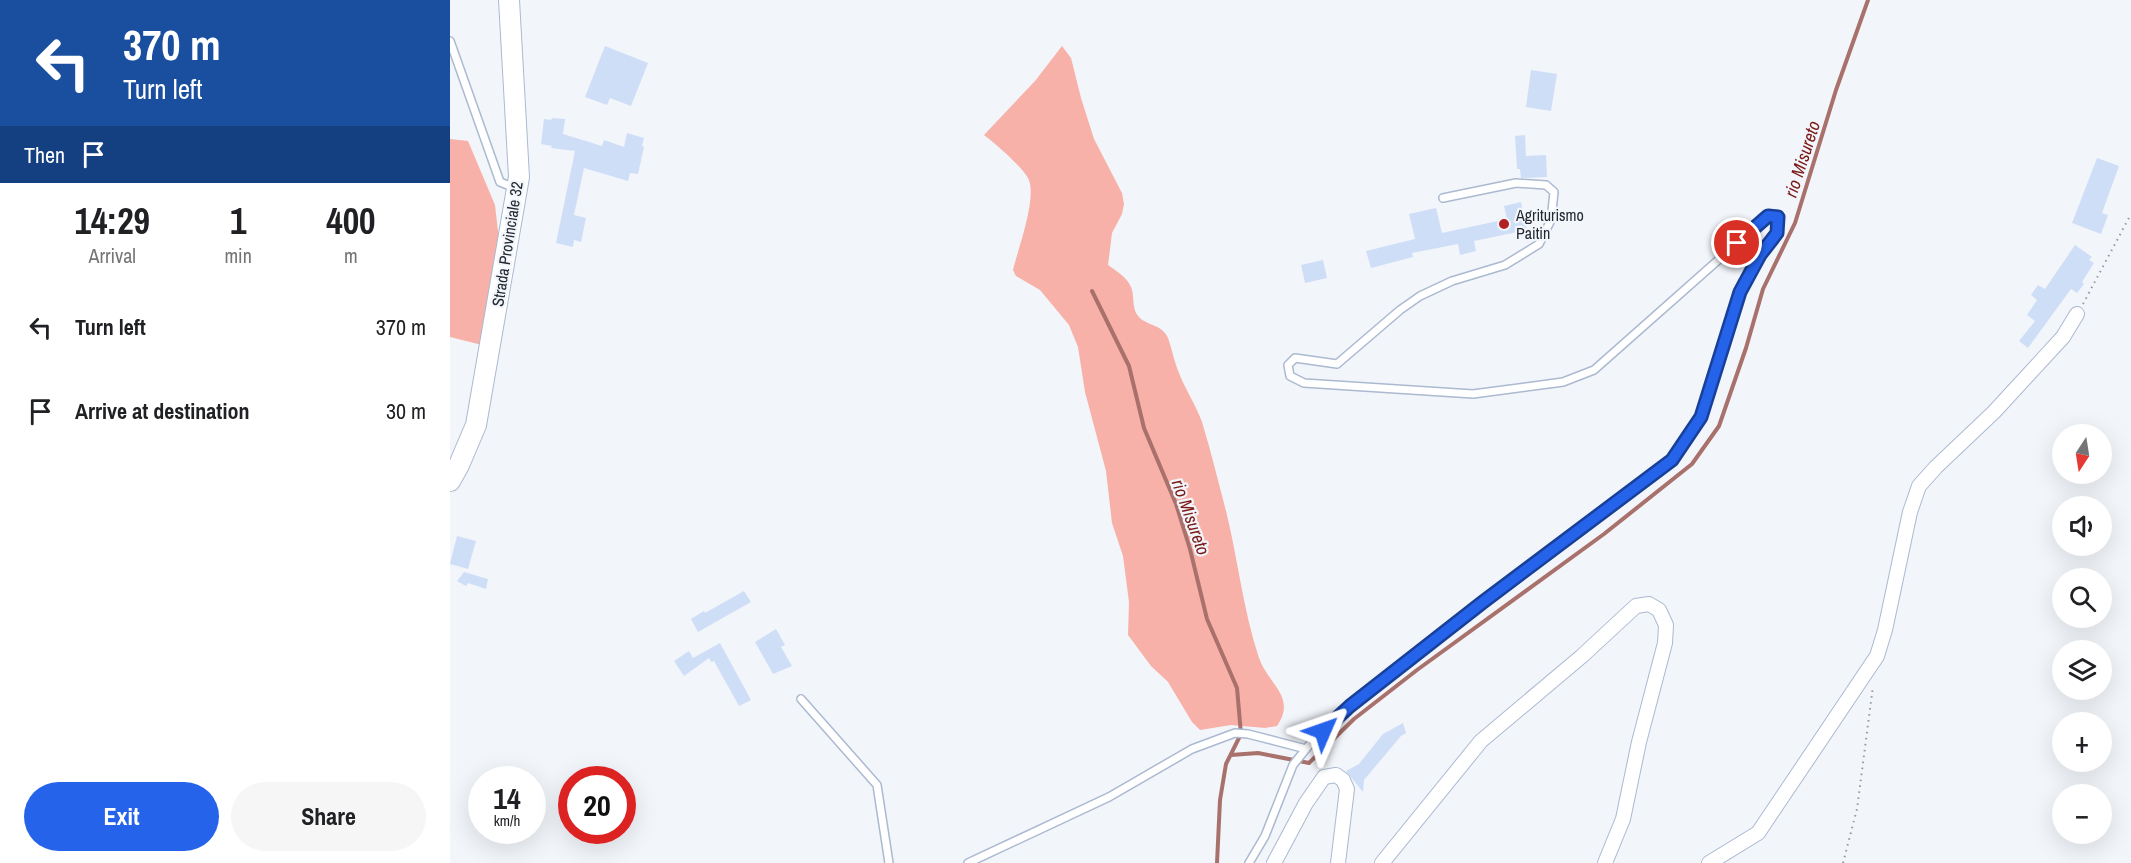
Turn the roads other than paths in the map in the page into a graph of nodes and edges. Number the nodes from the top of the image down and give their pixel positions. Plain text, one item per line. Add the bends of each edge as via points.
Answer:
1 (509, 0) edge
2 (450, 42) edge
3 (517, 189) junction
4 (1443, 198) dead end
5 (2077, 314) road end
6 (450, 481) edge
7 (801, 699) dead end
8 (1306, 749) junction
9 (889, 863) edge
10 (968, 863) edge
11 (1250, 863) edge
12 (1274, 863) edge
13 (1338, 863) edge
14 (1382, 863) edge
15 (1605, 863) edge
16 (1709, 863) edge

1 - 3 main road, Strada Provinciale 32
2 - 3 lane via 500,182
3 - 6 main road, Strada Provinciale 32 via 476,425
4 - 8 lane via 1516,183 1546,185 1554,192 1551,220 1539,243 1504,265 1420,296 1337,364 1295,358 1288,365 1290,376 1314,384 1473,394 1563,382 1594,370 1768,216 1778,217 1777,233 1740,292 1701,417 1672,460 1350,706
5 - 16 street via 2063,337 1919,486 1876,656 1758,833
7 - 9 lane via 877,785
8 - 10 lane via 1235,733 1192,749 1109,797
8 - 11 lane via 1295,762
12 - 13 street via 1324,777 1336,775 1347,789
14 - 15 street via 1481,741 1636,606 1649,604 1659,610 1666,625 1665,643 1623,819

